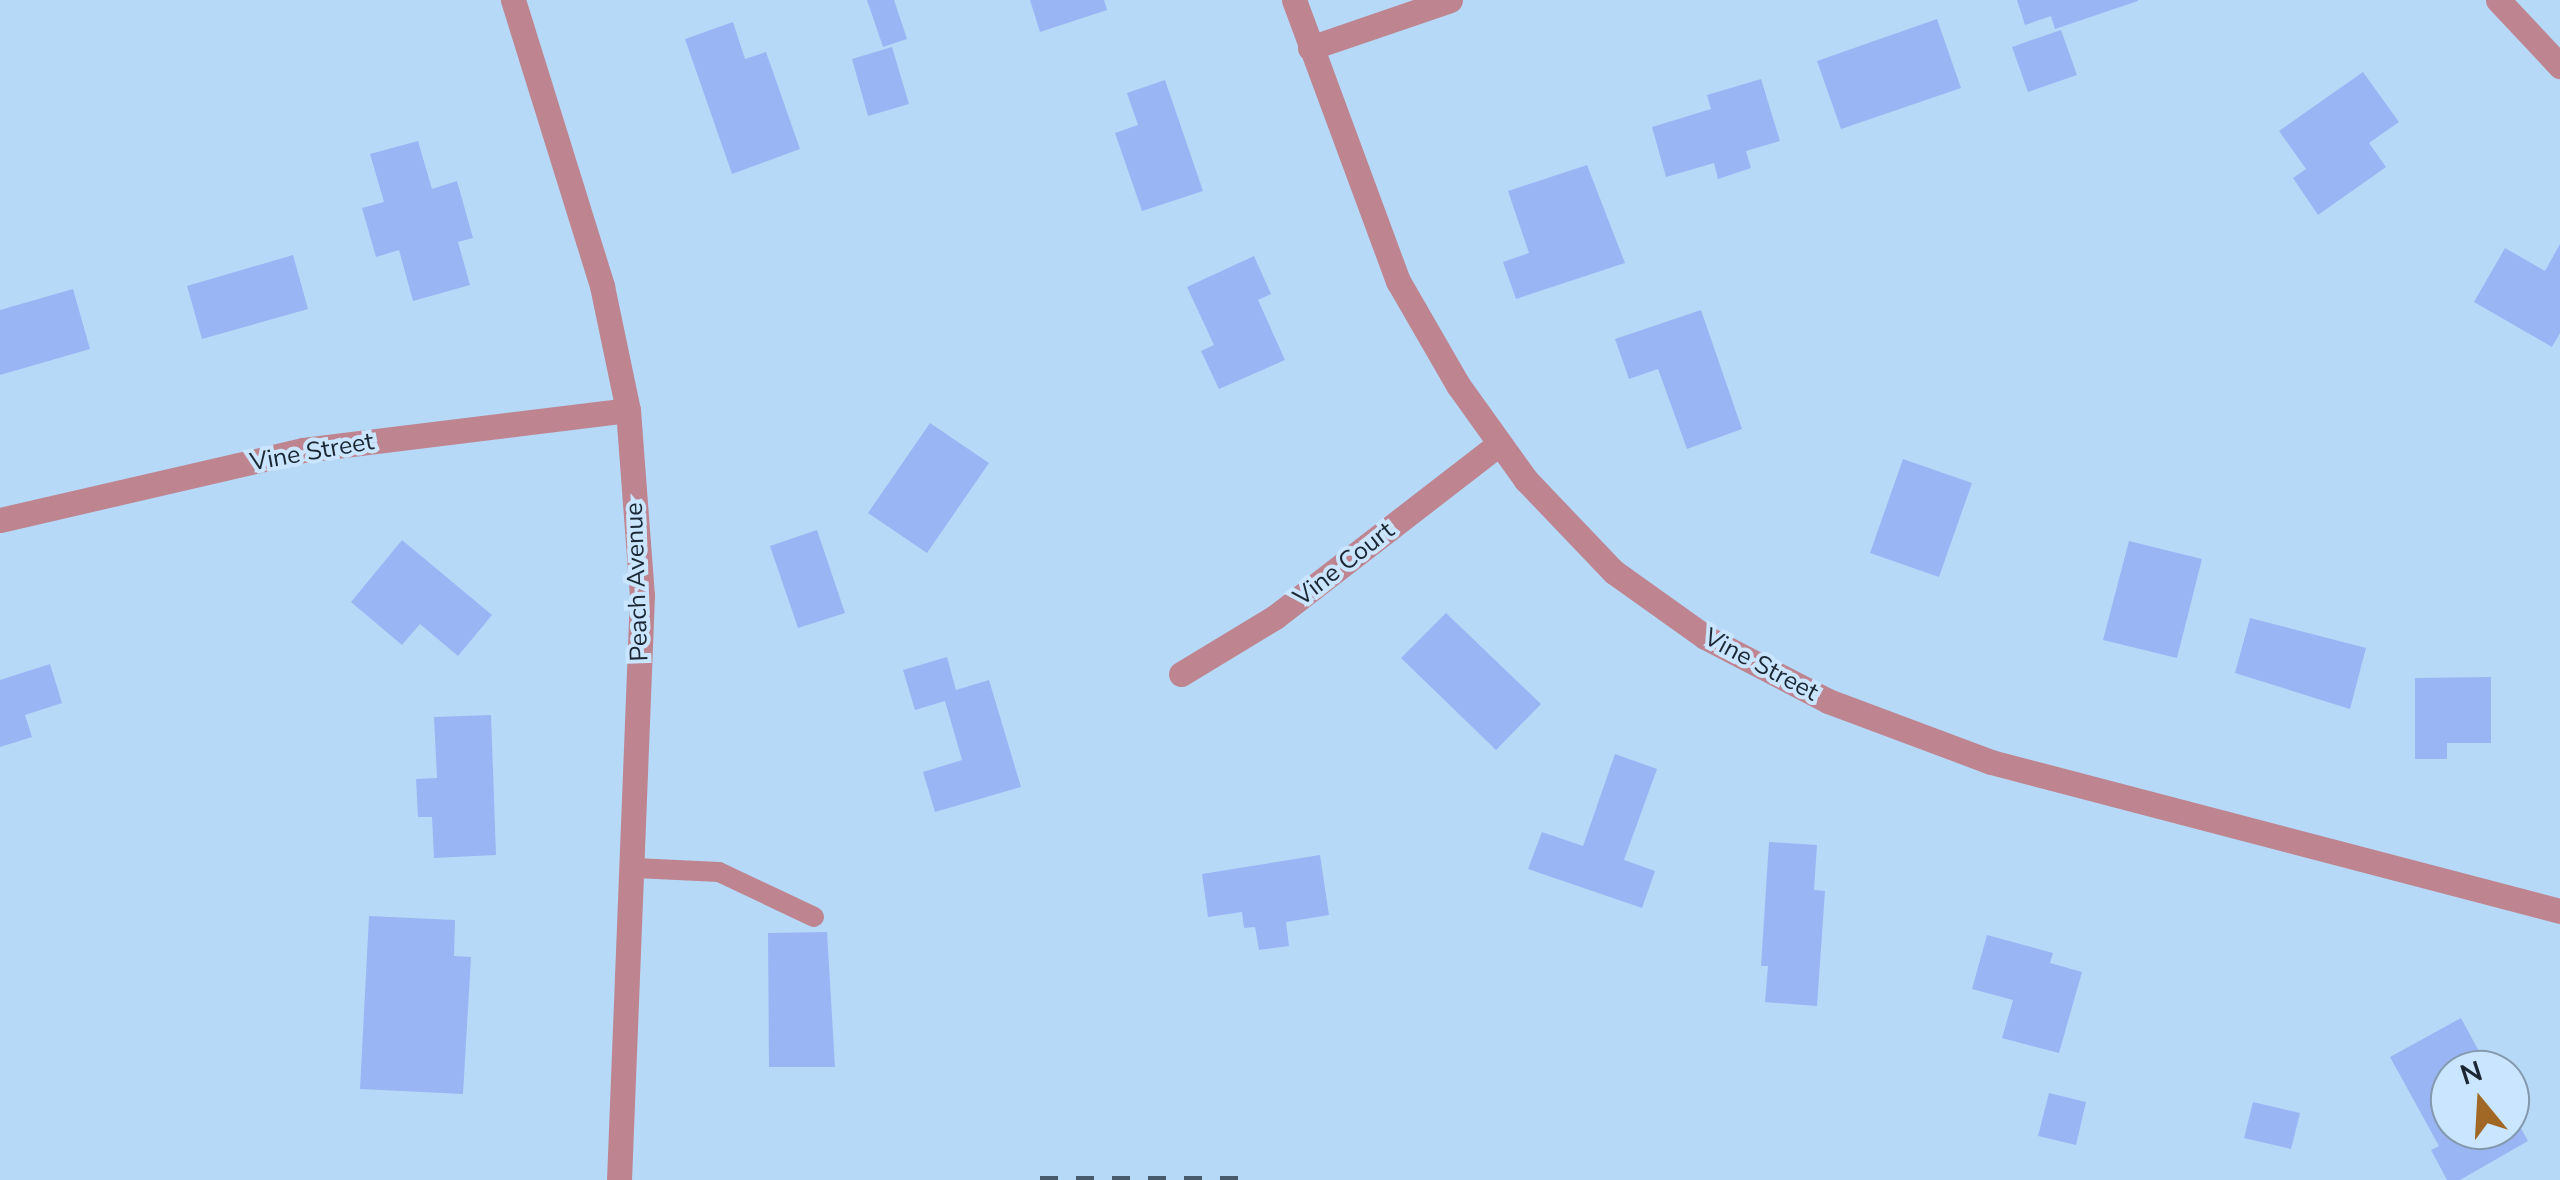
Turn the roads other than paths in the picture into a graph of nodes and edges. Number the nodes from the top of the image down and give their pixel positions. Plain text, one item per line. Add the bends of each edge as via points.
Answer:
1 (513, 0) edge
2 (1294, 0) edge
3 (1450, 0) edge
4 (2498, 0) edge
5 (1310, 48) junction
6 (2560, 66) edge
7 (628, 410) junction
8 (1500, 444) junction
9 (0, 520) edge
10 (1182, 674) dead end
11 (635, 868) junction
12 (2560, 911) edge
13 (814, 916) dead end
14 (619, 1180) edge

1 - 7 street, Peach Avenue via 602,286
2 - 5 street, Vine Street
3 - 5 street
4 - 6 street
5 - 8 street, Vine Street via 1398,280
7 - 9 street, Vine Street via 302,450
7 - 11 street, Peach Avenue via 642,596
8 - 10 street, Vine Court via 1275,617
8 - 12 street, Vine Street via 1614,572 1705,637 1828,701 1991,762
11 - 13 lane via 719,872
11 - 14 street, Peach Avenue

